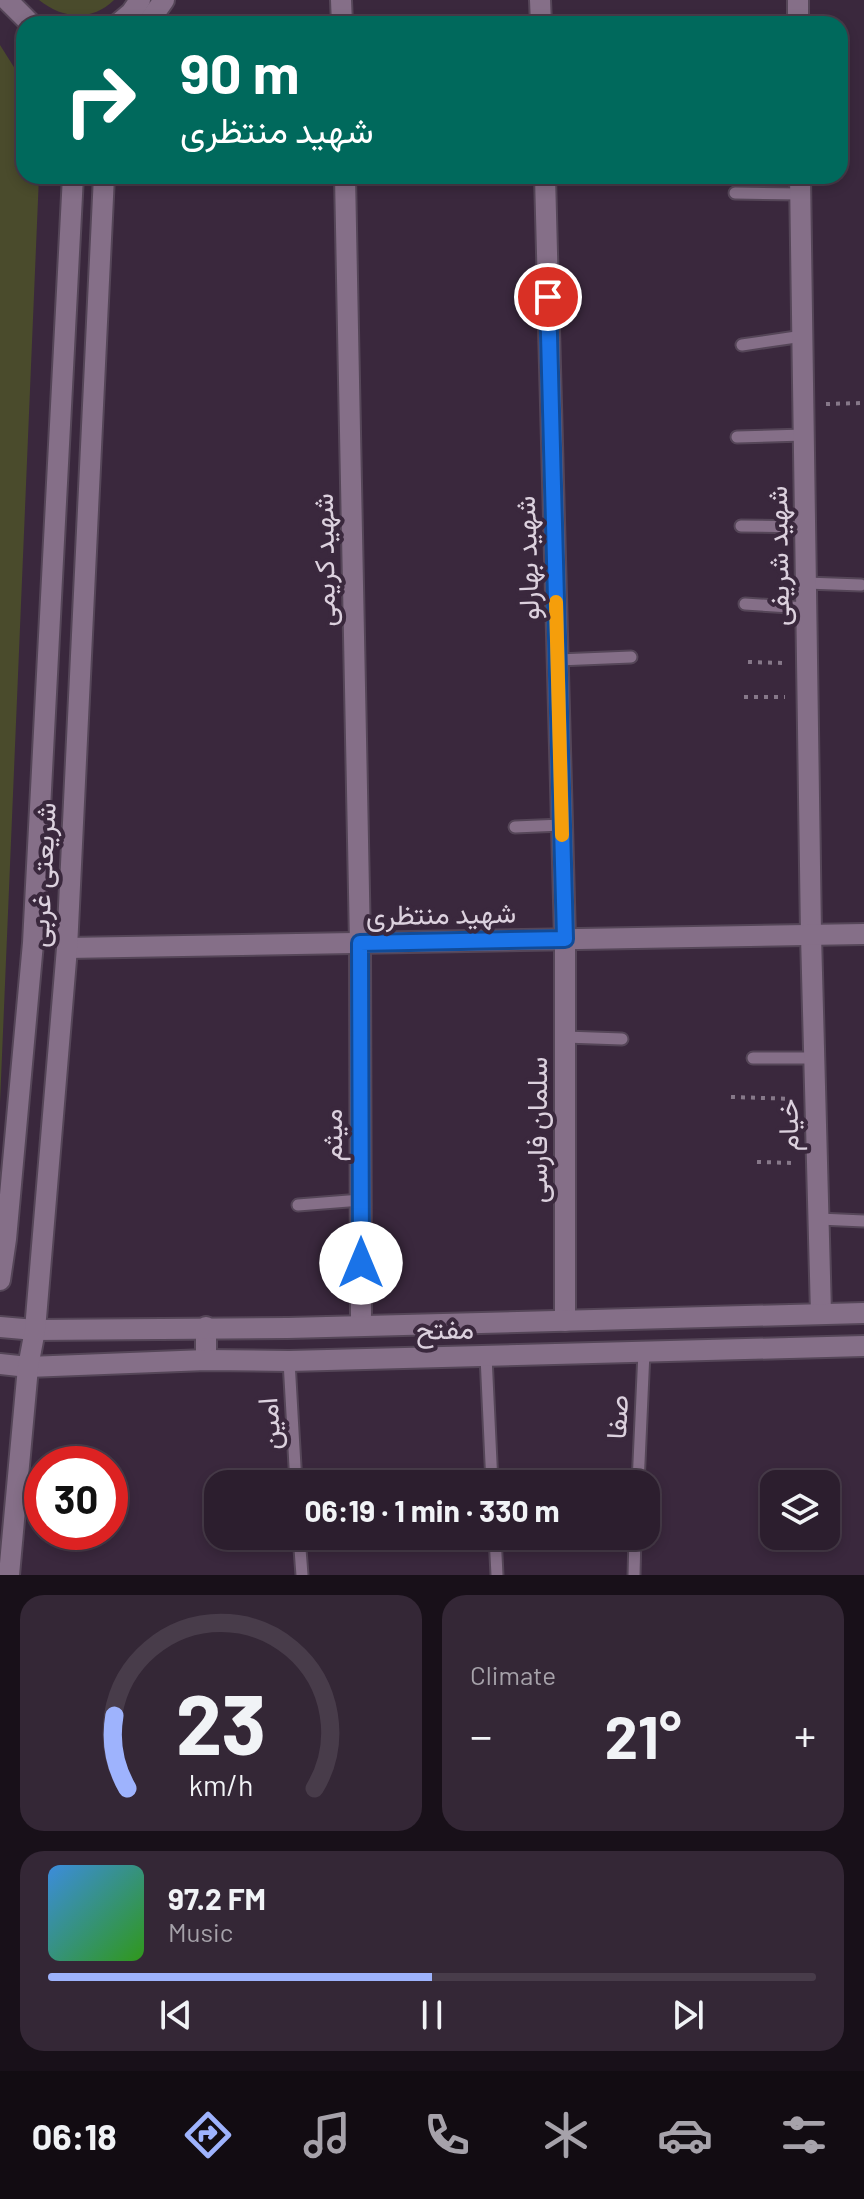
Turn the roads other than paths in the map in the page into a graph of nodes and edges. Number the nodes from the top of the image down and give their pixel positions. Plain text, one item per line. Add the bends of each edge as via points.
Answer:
1 (8, 0) edge
2 (164, 0) edge
3 (133, 14) edge
4 (23, 16) edge
5 (73, 184) edge
6 (104, 184) edge
7 (345, 184) edge
8 (545, 184) edge
9 (800, 185) edge
10 (735, 193) dead end
11 (803, 336) junction
12 (742, 345) dead end
13 (804, 435) junction
14 (737, 437) dead end
15 (741, 526) dead end
16 (805, 527) junction
17 (806, 583) junction
18 (861, 585) dead end
19 (745, 604) dead end
20 (806, 608) junction
21 (631, 657) dead end
22 (558, 660) junction
23 (562, 825) junction
24 (515, 827) dead end
25 (864, 934) edge
26 (811, 935) junction
27 (565, 939) junction
28 (360, 943) junction
29 (67, 948) junction
30 (565, 1037) junction
31 (622, 1039) dead end
32 (753, 1058) dead end
33 (814, 1058) junction
34 (361, 1200) junction
35 (298, 1205) dead end
36 (819, 1219) junction
37 (864, 1221) edge
38 (3, 1246) edge
39 (0, 1280) edge
40 (864, 1313) edge
41 (821, 1314) junction
42 (565, 1321) junction
43 (361, 1326) junction
44 (0, 1327) edge
45 (206, 1327) junction
46 (35, 1330) junction
47 (864, 1346) edge
48 (644, 1352) junction
49 (486, 1356) junction
50 (206, 1360) junction
51 (289, 1361) junction
52 (0, 1364) edge
53 (28, 1367) junction
54 (295, 1470) edge
55 (491, 1470) edge
56 (639, 1470) edge
57 (300, 1550) edge
58 (496, 1550) edge
59 (635, 1550) edge
60 (9, 1575) edge
61 (302, 1575) edge
62 (497, 1575) edge
63 (634, 1575) edge

1 - 4 street
2 - 3 street
5 - 38 street, شریعتی غربی via 33,943
6 - 29 street, شریعتی غربی
7 - 28 street, شهید کریمی
8 - 22 street, شهید بهارلو
9 - 10 lane
9 - 11 street, شهید شریفی
11 - 12 lane
11 - 13 street, شهید شریفی
13 - 14 lane
13 - 16 street, شهید شریفی
15 - 16 lane
16 - 17 street, شهید شریفی
17 - 18 lane
17 - 20 street, شهید شریفی
19 - 20 lane
20 - 26 street, شهید شریفی
21 - 22 lane
22 - 23 street, شهید بهارلو
23 - 24 lane
23 - 27 street, شهید بهارلو
25 - 26 street, شهید منتظری
26 - 27 street, شهید منتظری
26 - 33 street, خیام
27 - 28 street, شهید منتظری
27 - 30 street, سلمان فارسی
28 - 29 street, شهید منتظری
28 - 34 street, میثم
29 - 46 street, شریعتی غربی
30 - 31 lane
30 - 42 street, سلمان فارسی
32 - 33 lane
33 - 36 street, خیام
34 - 35 lane
34 - 43 street, میثم
36 - 37 lane
36 - 41 street, خیام
38 - 39 street, شریعتی غربی
40 - 41 street, مفتح
41 - 42 street, مفتح
42 - 43 street, مفتح
43 - 45 street, مفتح
44 - 46 street, مفتح
45 - 46 street, مفتح
45 - 50 street
46 - 53 street, شریعتی غربی
47 - 48 street, مفتح
48 - 49 street, مفتح
48 - 56 lane, صفا
49 - 51 street, مفتح
49 - 55 lane
50 - 51 street, مفتح
50 - 53 street, مفتح
51 - 54 lane, امین
52 - 53 street, مفتح
53 - 60 street, شریعتی غربی
57 - 61 lane
58 - 62 lane
59 - 63 lane

